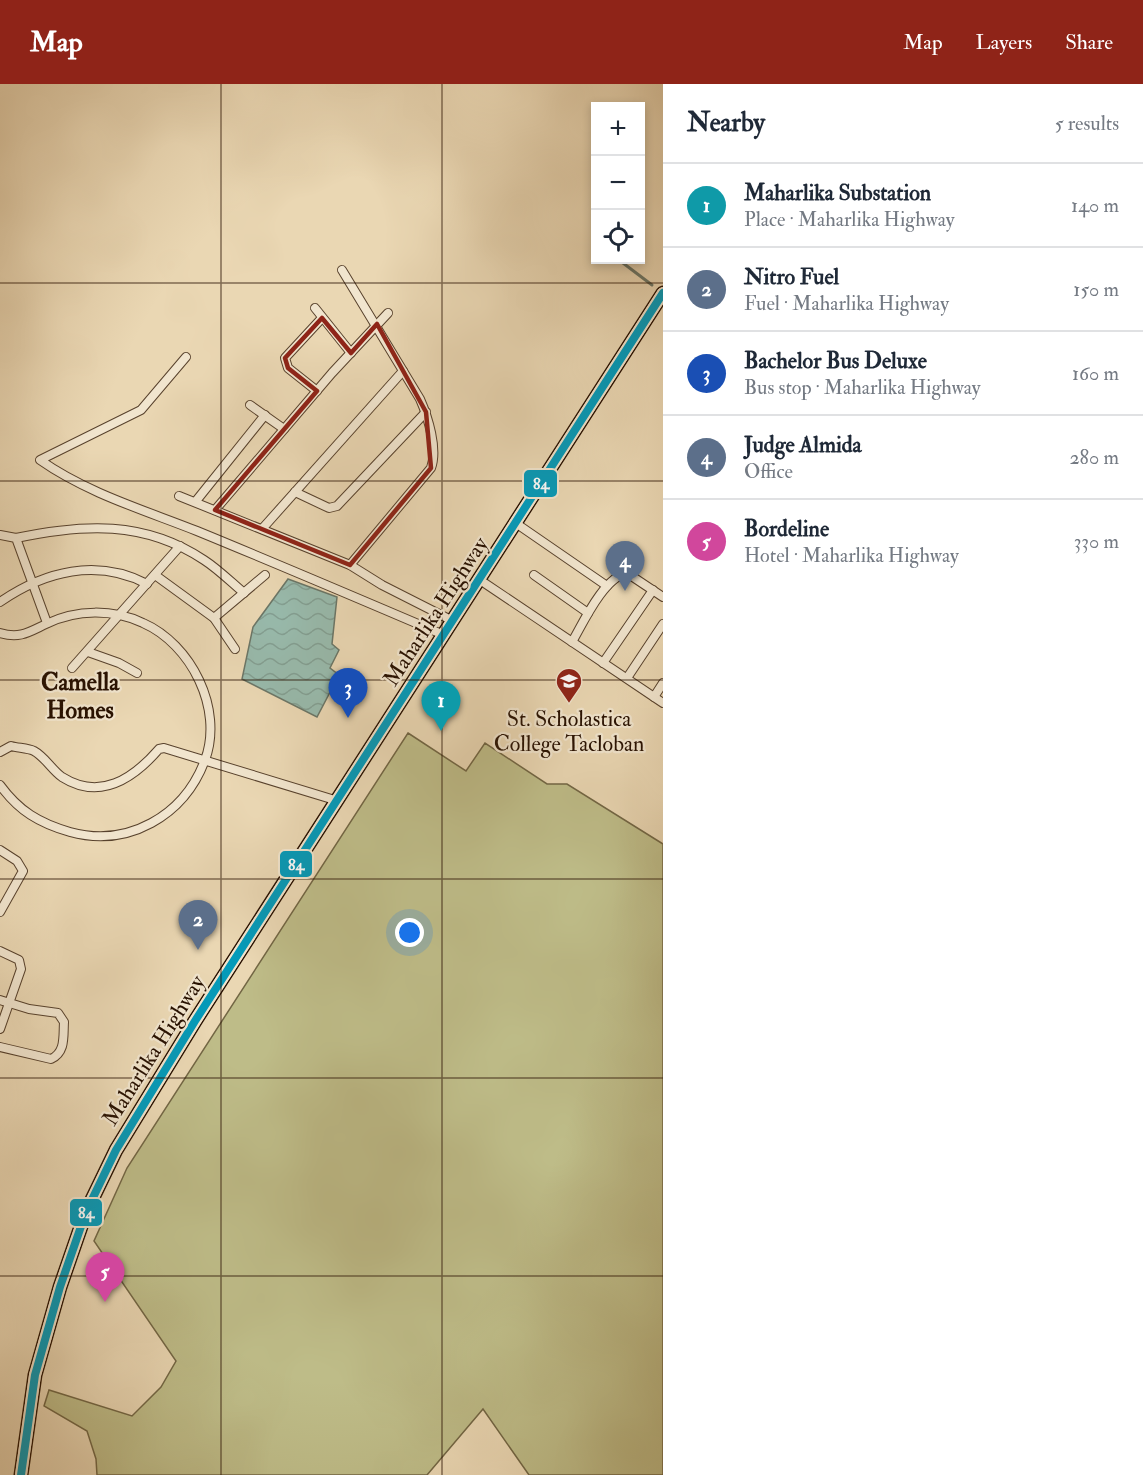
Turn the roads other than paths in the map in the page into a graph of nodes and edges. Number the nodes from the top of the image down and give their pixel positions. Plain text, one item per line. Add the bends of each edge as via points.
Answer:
1 (342, 270) dead end
2 (663, 293) edge
3 (315, 308) dead end
4 (388, 313) dead end
5 (322, 318) junction
6 (377, 324) junction
7 (351, 353) junction
8 (186, 357) dead end
9 (403, 371) junction
10 (317, 391) junction
11 (250, 405) dead end
12 (426, 412) junction
13 (265, 415) junction
14 (284, 429) junction
15 (296, 492) junction
16 (179, 496) dead end
17 (196, 501) junction
18 (215, 510) junction
19 (517, 524) junction
20 (262, 529) junction
21 (0, 535) edge
22 (16, 538) junction
23 (180, 546) junction
24 (350, 565) junction
25 (155, 575) junction
26 (265, 575) dead end
27 (534, 575) dead end
28 (480, 580) junction
29 (34, 582) junction
30 (147, 584) junction
31 (607, 586) junction
32 (653, 590) junction
33 (244, 593) junction
34 (663, 597) edge
35 (0, 602) edge
36 (588, 613) junction
37 (122, 614) junction
38 (214, 618) junction
39 (453, 621) junction
40 (47, 623) junction
41 (663, 624) edge
42 (0, 633) edge
43 (444, 635) junction
44 (572, 642) junction
45 (236, 649) dead end
46 (88, 652) junction
47 (603, 663) junction
48 (72, 668) dead end
49 (138, 673) dead end
50 (627, 678) junction
51 (663, 682) edge
52 (654, 697) junction
53 (663, 703) edge
54 (0, 752) edge
55 (206, 759) junction
56 (0, 785) edge
57 (338, 801) junction
58 (0, 850) edge
59 (1, 906) edge
60 (0, 951) edge
61 (0, 1000) edge
62 (9, 1004) junction
63 (0, 1029) edge
64 (0, 1047) edge
65 (21, 1475) edge

1 - 6 street
2 - 19 highway, Maharlika Highway
3 - 5 street
4 - 6 street
5 - 7 street
5 - 10 street via 285,358 288,368
6 - 7 street
6 - 9 street
7 - 10 street
8 - 43 street via 141,410 40,460 127,505
9 - 12 street
9 - 15 street
10 - 14 street
11 - 13 street
12 - 15 street via 338,506 329,508
12 - 24 street via 433,456 431,468
13 - 14 street
13 - 17 street
14 - 18 street
15 - 20 street
16 - 17 street
17 - 18 street
18 - 20 street
19 - 28 highway, Maharlika Highway
19 - 31 street
20 - 24 street
21 - 22 street
22 - 23 street via 95,527 130,530
22 - 29 street
23 - 25 street
23 - 33 street via 205,560
24 - 39 street
25 - 30 street
25 - 38 street
26 - 33 street
27 - 36 street
28 - 39 highway, Maharlika Highway
28 - 44 street
29 - 30 street via 99,568 131,575
29 - 35 street
29 - 40 street
30 - 37 street
31 - 32 street via 627,573
31 - 36 street
32 - 34 street
32 - 47 street
33 - 38 street
36 - 44 street
37 - 40 street via 76,614
37 - 46 street
37 - 55 street via 165,635 193,666 208,710
38 - 45 street
39 - 43 highway, Maharlika Highway
40 - 42 street via 23,636
41 - 50 street
43 - 57 highway, Maharlika Highway
44 - 47 street
46 - 48 street
46 - 49 street
47 - 50 street
50 - 52 street
51 - 52 street
52 - 53 street
54 - 55 street via 11,746 34,752 60,776 80,785 98,787 132,776 161,748
55 - 56 street via 169,813 147,827 119,835 77,834 39,821 16,805
55 - 57 street
57 - 65 highway, Maharlika Highway via 122,1140 86,1212 35,1375
58 - 59 street via 17,861 23,871
60 - 62 street via 18,960 21,969
61 - 62 street
62 - 63 street
62 - 64 street via 62,1017 62,1047 51,1059

